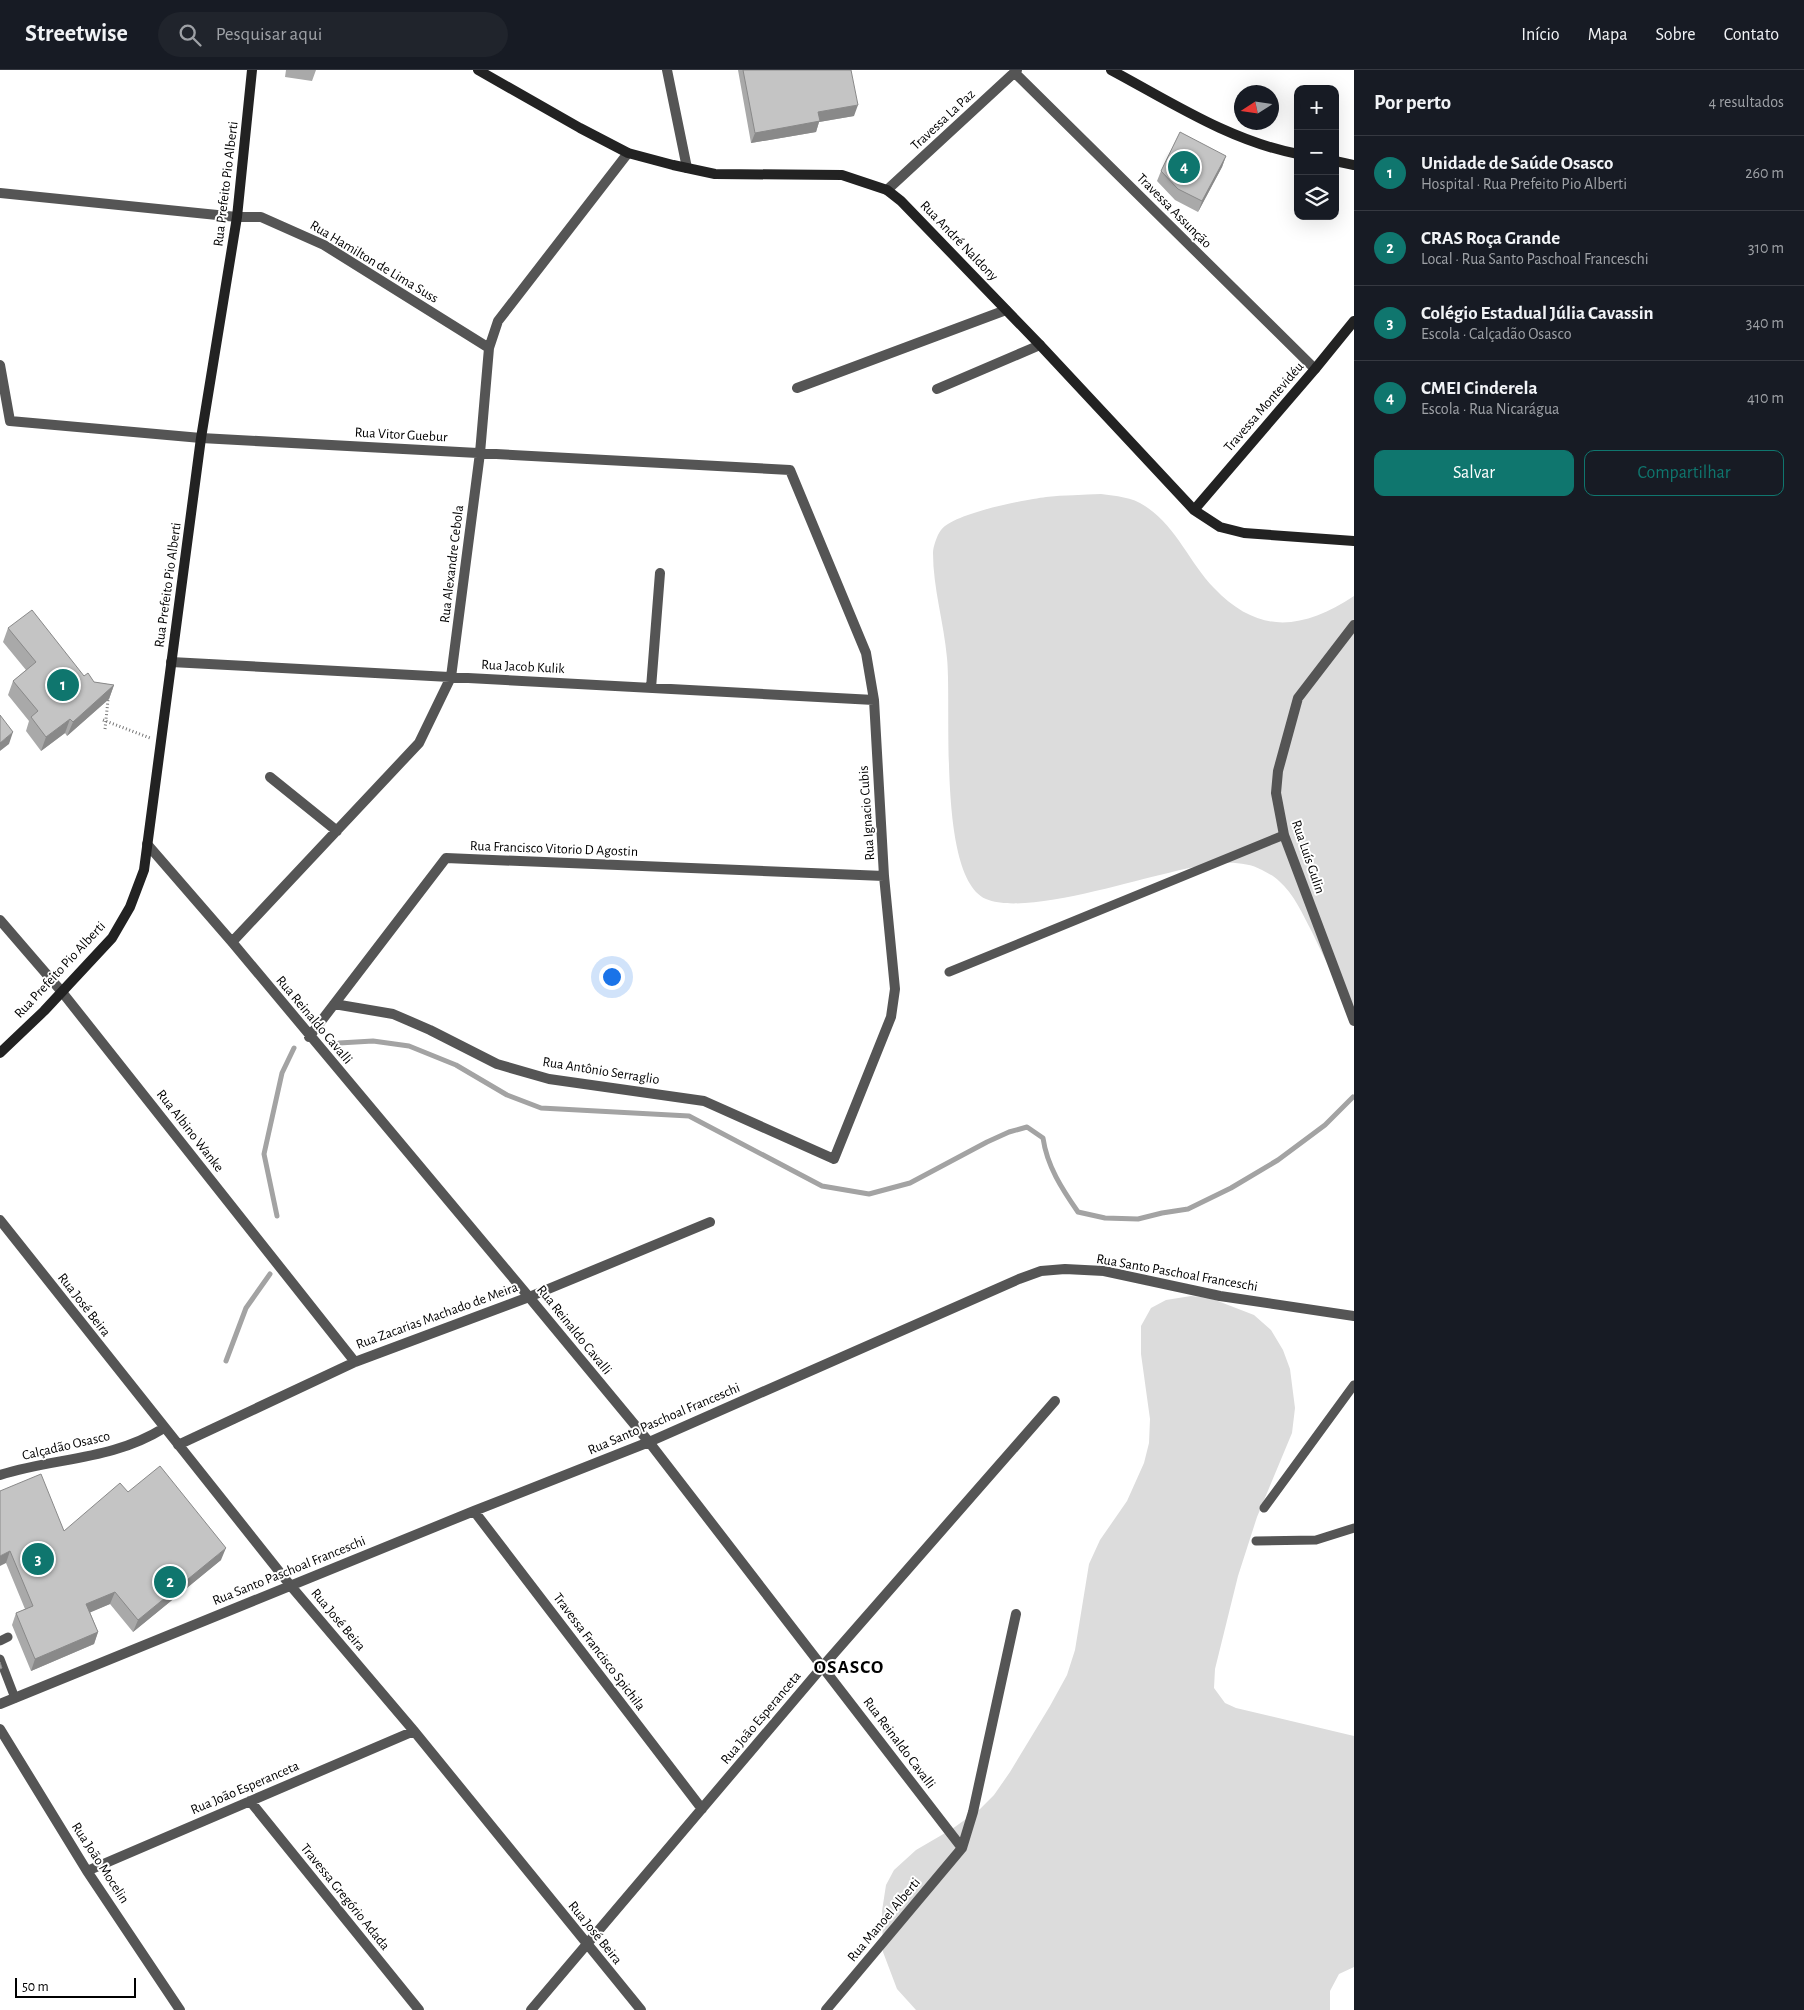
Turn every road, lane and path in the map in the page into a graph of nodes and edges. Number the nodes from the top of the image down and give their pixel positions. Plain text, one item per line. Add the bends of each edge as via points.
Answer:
1 (252, 70) edge
2 (478, 70) edge
3 (667, 70) edge
4 (1111, 70) edge
5 (1015, 71) edge
6 (628, 153) junction
7 (1294, 153) edge
8 (1339, 162) edge
9 (1354, 165) edge
10 (687, 168) junction
11 (888, 190) junction
12 (0, 193) edge
13 (237, 217) junction
14 (1006, 310) junction
15 (1354, 321) edge
16 (1040, 345) junction
17 (489, 348) junction
18 (0, 365) edge
19 (1315, 369) junction
20 (797, 388) dead end
21 (937, 389) dead end
22 (201, 438) junction
23 (480, 453) junction
24 (790, 470) joint
25 (1194, 510) junction
26 (1354, 541) edge
27 (660, 573) dead end
28 (1354, 625) edge
29 (171, 662) junction
30 (451, 677) junction
31 (651, 688) junction
32 (105, 696) edge
33 (874, 700) junction
34 (104, 720) junction
35 (105, 729) dead end
36 (161, 740) junction
37 (270, 777) dead end
38 (336, 831) junction
39 (1284, 835) junction
40 (147, 844) junction
41 (884, 876) junction
42 (0, 920) edge
43 (232, 942) junction
44 (949, 972) dead end
45 (62, 992) junction
46 (334, 1004) junction
47 (1354, 1021) edge
48 (309, 1036) junction
49 (0, 1053) edge
50 (834, 1159) joint
51 (0, 1220) edge
52 (710, 1222) dead end
53 (529, 1297) junction
54 (1354, 1316) edge
55 (355, 1362) junction
56 (1354, 1385) edge
57 (1055, 1401) dead end
58 (164, 1428) junction
59 (648, 1442) junction
60 (178, 1445) junction
61 (0, 1475) edge
62 (1264, 1508) dead end
63 (474, 1511) junction
64 (1354, 1528) edge
65 (1256, 1541) dead end
66 (290, 1585) junction
67 (1016, 1614) dead end
68 (0, 1659) edge
69 (823, 1666) junction
70 (15, 1698) junction
71 (0, 1704) edge
72 (0, 1729) edge
73 (414, 1731) junction
74 (250, 1801) junction
75 (702, 1809) junction
76 (962, 1848) junction
77 (87, 1871) junction
78 (587, 1945) junction
79 (180, 2010) edge
80 (419, 2010) edge
81 (531, 2010) edge
82 (641, 2010) edge
83 (826, 2010) edge

1 - 13 main road, Rua Prefeito Pio Alberti
2 - 6 main road, Rua André Naldony
3 - 10 street
4 - 7 main road via 1223,130
5 - 11 street, Travessa La Paz
5 - 19 street, Travessa Assunção
6 - 10 main road, Rua André Naldony
6 - 17 street, Rua Alexandre Cebola via 498,321
8 - 9 main road
10 - 11 main road, Rua André Naldony via 715,174 842,175
11 - 14 main road, Rua André Naldony
12 - 13 street, Rua Hamilton de Lima Suss
13 - 17 street, Rua Hamilton de Lima Suss via 262,217 324,245
13 - 22 main road, Rua Prefeito Pio Alberti
14 - 16 main road, Rua André Naldony
14 - 20 street
15 - 19 main road, Travessa Montevidéu
16 - 21 street
16 - 25 main road, Rua André Naldony
17 - 23 street, Rua Alexandre Cebola
18 - 22 street, Rua Vitor Guebur via 10,421
19 - 25 main road, Travessa Montevidéu
22 - 23 street, Rua Vitor Guebur
22 - 29 main road, Rua Prefeito Pio Alberti
23 - 24 street, Rua Vitor Guebur
23 - 30 street, Rua Alexandre Cebola
24 - 33 street, Rua Ignacio Cubis via 866,653
25 - 26 main road, Rua André Naldony via 1220,527 1244,533
27 - 31 street
28 - 39 street, Rua Luís Gulin via 1298,698 1278,771 1276,793
29 - 30 street, Rua Jacob Kulik
29 - 36 main road, Rua Prefeito Pio Alberti
30 - 31 street, Rua Jacob Kulik
30 - 38 street, Rua Alexandre Cebola via 420,743
31 - 33 street, Rua Jacob Kulik
32 - 34 path via 108,700
33 - 41 street, Rua Ignacio Cubis
34 - 35 path
34 - 36 path
36 - 40 main road, Rua Prefeito Pio Alberti
37 - 38 street
38 - 43 street, Rua Alexandre Cebola
39 - 44 lane
39 - 47 street, Rua Luís Gulin
40 - 43 street, Rua Reinaldo Cavalli
40 - 45 main road, Rua Prefeito Pio Alberti via 144,870 130,907 112,938
41 - 46 street, Rua Francisco Vitorio D Agostin via 446,858
41 - 50 street, Rua Ignacio Cubis via 895,989 891,1017
42 - 45 street, Rua Albino Wanke
43 - 48 street, Rua Reinaldo Cavalli
45 - 49 main road, Rua Prefeito Pio Alberti
45 - 55 street, Rua Albino Wanke
46 - 48 street, Rua Francisco Vitorio D Agostin
46 - 50 street, Rua Antônio Serraglio via 393,1014 497,1064 549,1079 704,1101
48 - 53 street, Rua Reinaldo Cavalli
51 - 58 street, Rua José Beira
52 - 53 street, Rua Zacarias Machado de Meira
53 - 55 street, Rua Zacarias Machado de Meira
53 - 59 street, Rua Reinaldo Cavalli
54 - 59 street, Rua Santo Paschoal Franceschi via 1220,1296 1104,1271 1041,1271
55 - 60 street, Rua Zacarias Machado de Meira
56 - 62 lane
57 - 69 street, Rua João Esperanceta
58 - 60 street, Rua José Beira
58 - 61 street, Calçadão Osasco via 145,1440 98,1455
59 - 63 street, Rua Santo Paschoal Franceschi
59 - 69 street, Rua Reinaldo Cavalli
60 - 66 street, Rua José Beira
63 - 66 street, Rua Santo Paschoal Franceschi
63 - 75 street, Travessa Francisco Spichila
64 - 65 lane via 1316,1540
66 - 70 street, Rua Santo Paschoal Franceschi
66 - 73 street, Rua José Beira
67 - 76 street via 973,1812
68 - 70 lane
69 - 75 street, Rua João Esperanceta
69 - 76 street, Rua Reinaldo Cavalli
70 - 71 street, Rua Santo Paschoal Franceschi
72 - 77 street, Rua João Mocelin
73 - 74 street, Rua João Esperanceta
73 - 78 street, Rua José Beira
74 - 77 street, Rua João Esperanceta
74 - 80 street, Travessa Gregório Adada
75 - 78 street, Rua João Esperanceta
76 - 83 street, Rua Manoel Alberti
77 - 79 street, Rua João Mocelin
78 - 81 street, Rua João Esperanceta
78 - 82 street, Rua José Beira

